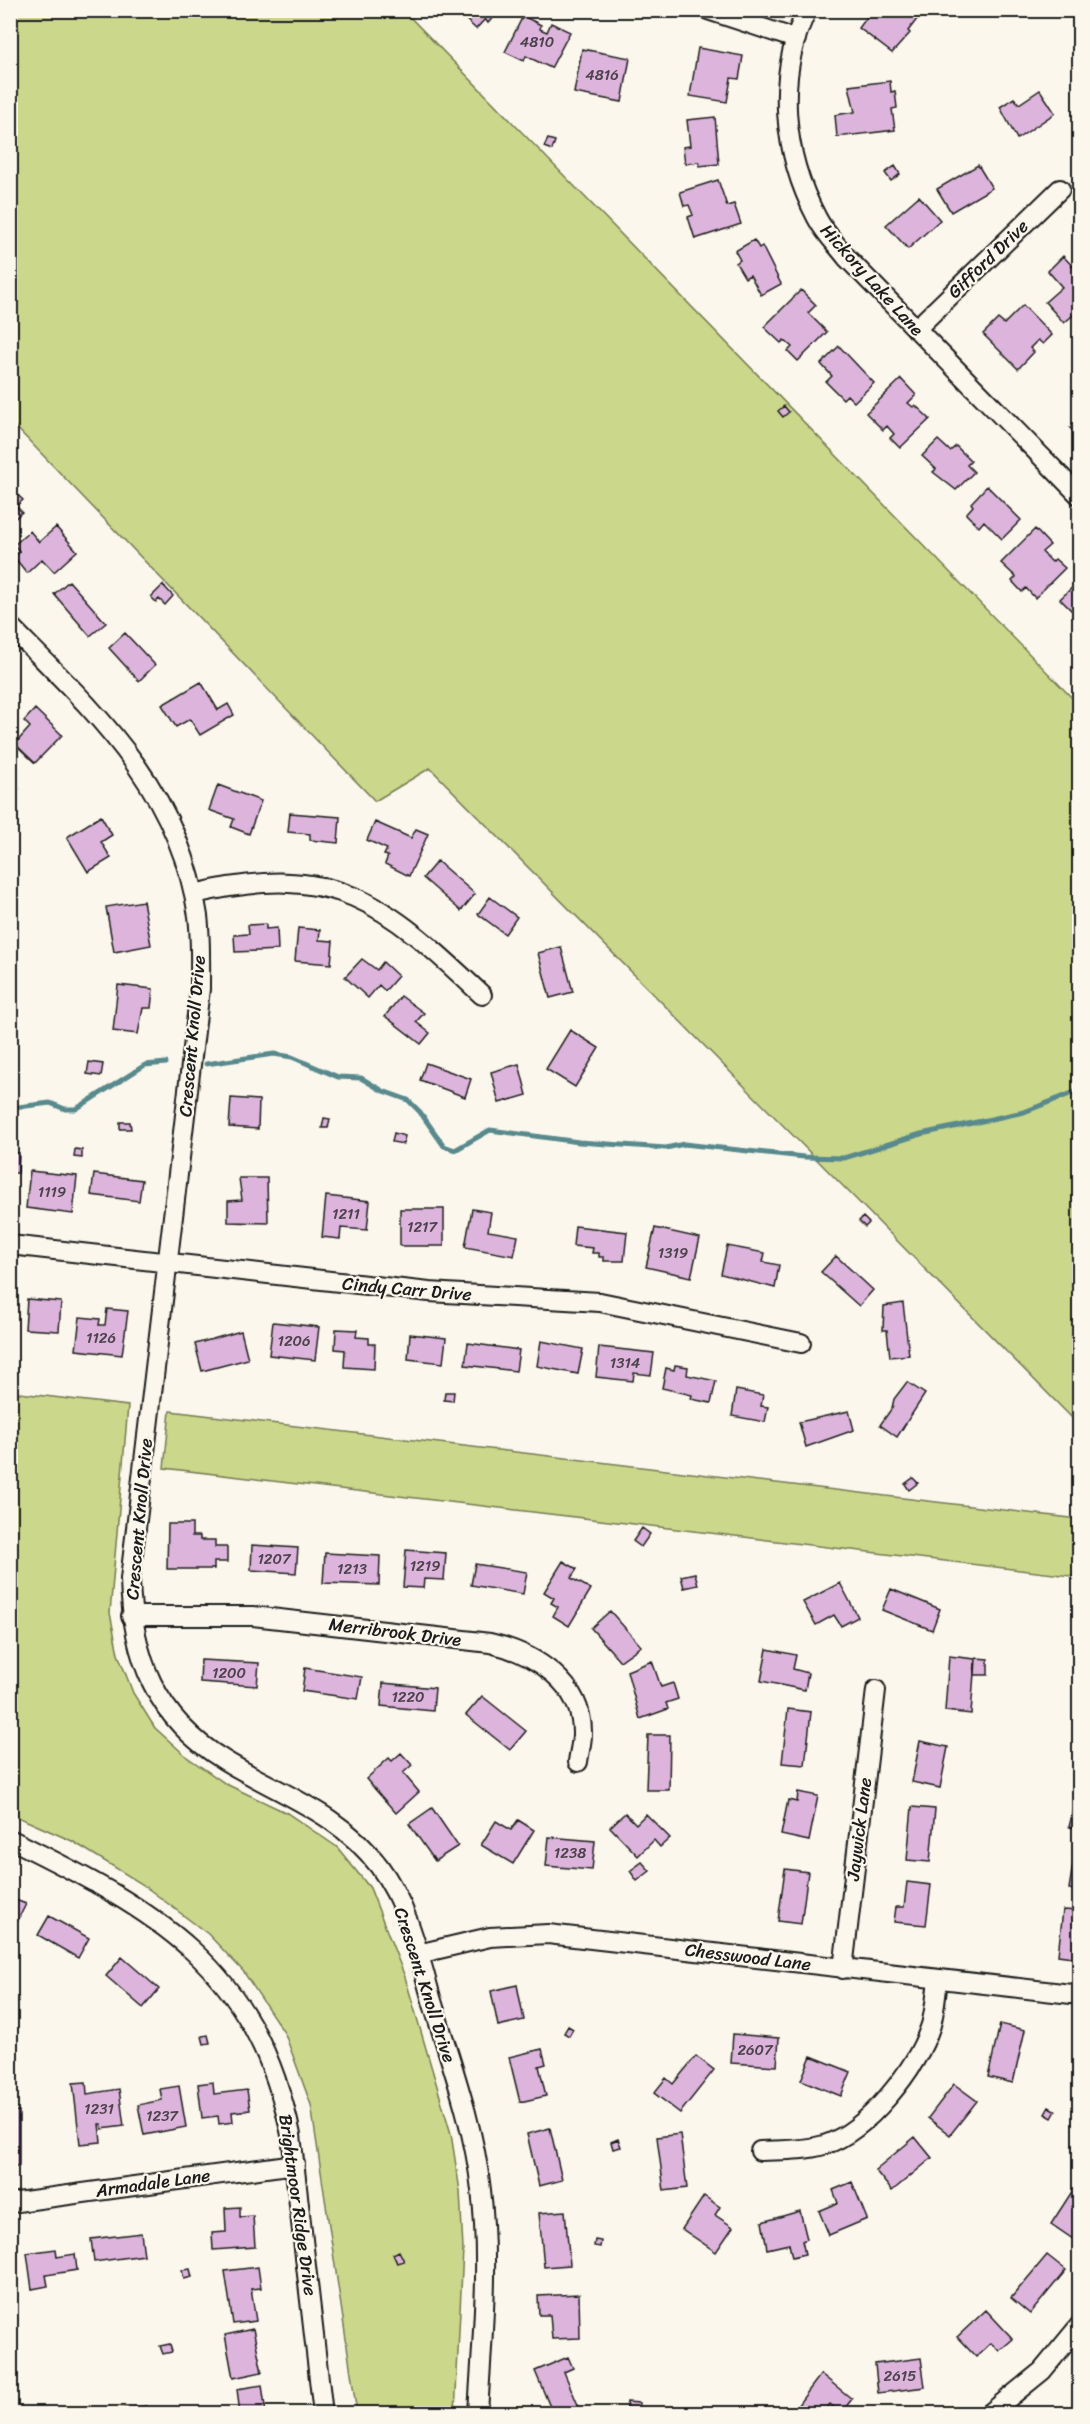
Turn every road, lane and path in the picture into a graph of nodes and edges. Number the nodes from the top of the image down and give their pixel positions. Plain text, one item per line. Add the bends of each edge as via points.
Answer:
1 (708, 10) edge
2 (807, 10) edge
3 (796, 39) junction
4 (1060, 189) dead end
5 (916, 329) junction
6 (1080, 496) edge
7 (15, 638) edge
8 (194, 894) junction
9 (482, 995) dead end
10 (10, 1245) edge
11 (166, 1264) junction
12 (801, 1343) dead end
13 (131, 1616) junction
14 (876, 1690) dead end
15 (578, 1762) dead end
16 (10, 1839) edge
17 (418, 1954) junction
18 (843, 1969) junction
19 (938, 1980) junction
20 (1080, 1995) edge
21 (760, 2151) dead end
22 (295, 2164) junction
23 (10, 2202) edge
24 (1080, 2325) edge
25 (323, 2414) edge
26 (478, 2414) edge
27 (989, 2414) edge

1 - 3 street
2 - 3 street, Hickory Lake Lane
3 - 5 street, Hickory Lake Lane via 787,77 786,104 799,178 817,219
4 - 5 street, Gifford Drive
5 - 6 street, Hickory Lake Lane
7 - 8 street, Crescent Knoll Drive via 118,740 144,774 172,824
8 - 9 street via 263,881 290,881 333,889 383,910 413,931
8 - 11 street, Crescent Knoll Drive via 200,989
10 - 11 street, Cindy Carr Drive
11 - 12 street, Cindy Carr Drive via 429,1292 600,1302
11 - 13 street, Crescent Knoll Drive via 130,1579
13 - 15 street, Merribrook Drive via 253,1616 514,1648 550,1669 574,1700 582,1734
13 - 17 street, Crescent Knoll Drive via 142,1664 167,1709 224,1760 305,1801 347,1831 390,1884
14 - 18 street, Jaywick Lane
16 - 22 street, Brightmoor Ridge Drive via 52,1859 160,1923 210,1966 250,2019 270,2060 284,2103
17 - 18 street, Chesswood Lane via 524,1933
17 - 26 street, Crescent Knoll Drive via 464,2107 481,2187 486,2261
18 - 19 street, Chesswood Lane
19 - 20 street, Chesswood Lane
19 - 21 street via 930,2027 916,2057 868,2118 824,2144
22 - 23 street, Armadale Lane
22 - 25 street, Brightmoor Ridge Drive
24 - 27 street via 1042,2371

